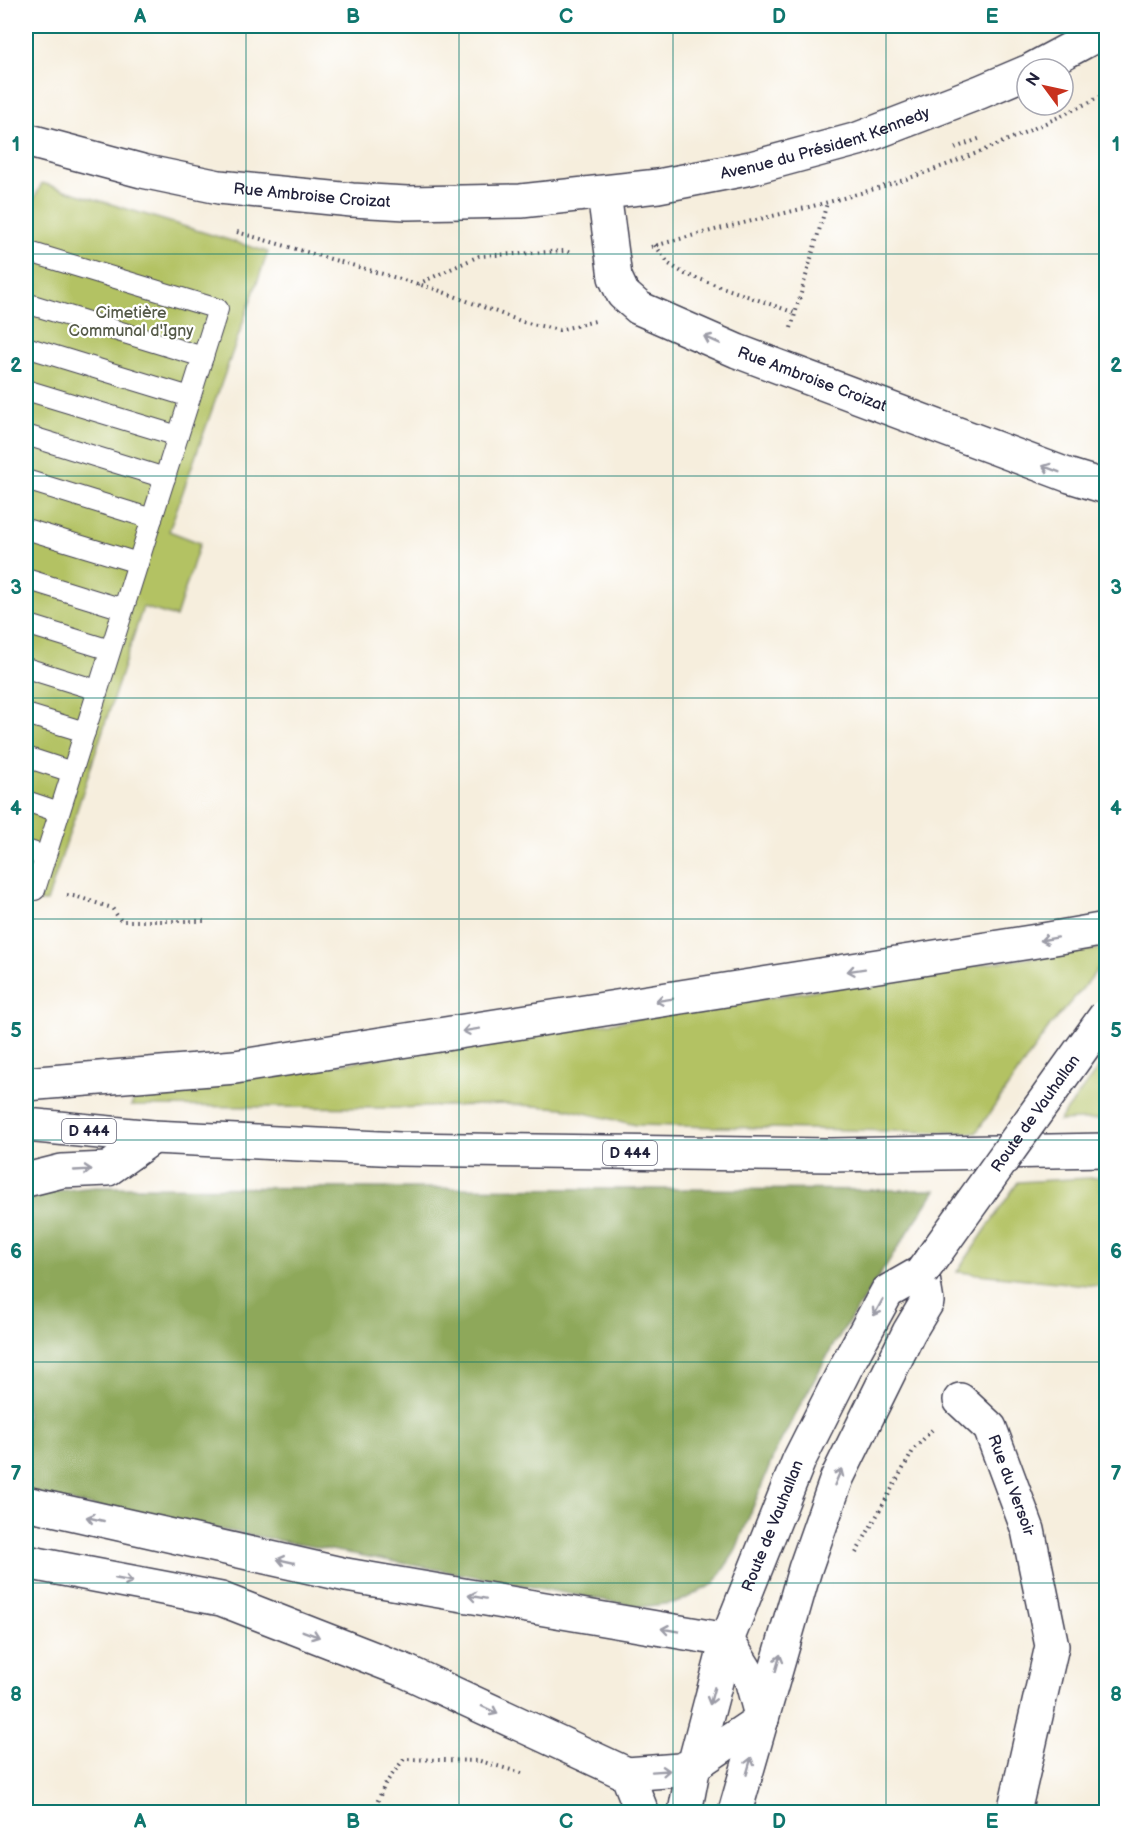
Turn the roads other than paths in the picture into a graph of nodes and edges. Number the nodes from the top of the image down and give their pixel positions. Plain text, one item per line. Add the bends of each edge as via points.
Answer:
1 (1107, 30) edge
2 (1056, 57) edge
3 (1015, 77) edge
4 (26, 140) edge
5 (610, 192) junction
6 (26, 251) edge
7 (26, 303) edge
8 (26, 347) edge
9 (203, 357) junction
10 (26, 390) edge
11 (190, 397) junction
12 (26, 435) edge
13 (178, 436) junction
14 (165, 478) junction
15 (26, 480) edge
16 (1107, 487) edge
17 (152, 519) junction
18 (26, 529) edge
19 (138, 563) junction
20 (26, 579) edge
21 (123, 609) junction
22 (26, 624) edge
23 (110, 650) junction
24 (26, 668) edge
25 (98, 690) junction
26 (26, 714) edge
27 (85, 732) junction
28 (26, 757) edge
29 (72, 772) junction
30 (26, 801) edge
31 (59, 812) junction
32 (26, 850) edge
33 (45, 856) junction
34 (37, 890) edge
35 (1107, 929) edge
36 (1107, 1015) edge
37 (26, 1083) edge
38 (26, 1125) edge
39 (153, 1137) junction
40 (1107, 1150) edge
41 (26, 1180) edge
42 (922, 1272) junction
43 (960, 1401) road end
44 (26, 1503) edge
45 (26, 1562) edge
46 (727, 1640) junction
47 (762, 1719) junction
48 (694, 1766) junction
49 (627, 1774) junction
50 (642, 1812) edge
51 (685, 1812) edge
52 (735, 1812) edge
53 (1014, 1812) edge

1 - 2 main road
3 - 5 main road, Avenue du Président Kennedy via 858,139 751,168
4 - 5 main road, Rue Ambroise Croizat via 219,187 352,200 521,201
16 -> 5 main road, Rue Ambroise Croizat via 779,368 639,308 623,294 615,277
6 - 9 lane via 218,309
7 - 9 lane
8 - 11 lane
9 - 11 lane
10 - 13 lane
11 - 13 lane
12 - 14 lane
13 - 14 lane
14 - 17 lane
15 - 17 lane
17 - 19 lane
18 - 19 lane
19 - 21 lane
20 - 21 lane
21 - 23 lane
22 - 23 lane
23 - 25 lane
24 - 25 lane
25 - 27 lane
26 - 27 lane
27 - 29 lane
28 - 29 lane
29 - 31 lane
30 - 31 lane
31 - 33 lane
32 - 33 lane
33 - 34 lane
35 -> 37 main road via 235,1067
36 - 42 main road, Route de Vauhallan, bridge
38 - 39 main road, D 444
39 - 40 main road, D 444 via 448,1150 831,1155
41 -> 39 main road via 62,1171 108,1169
42 -> 46 main road, Route de Vauhallan via 887,1292 846,1367 799,1460
47 -> 42 main road via 805,1569 837,1478 927,1302
43 - 53 main road, Rue du Versoir via 990,1428 994,1438 1028,1530 1052,1646
46 -> 44 main road via 346,1575
45 -> 49 main road via 221,1599 403,1670
46 - 47 main road via 751,1679
46 -> 48 main road, Route de Vauhallan
47 - 48 main road
52 -> 47 main road
49 -> 48 main road
48 - 51 main road, Route de Vauhallan
49 - 50 main road

